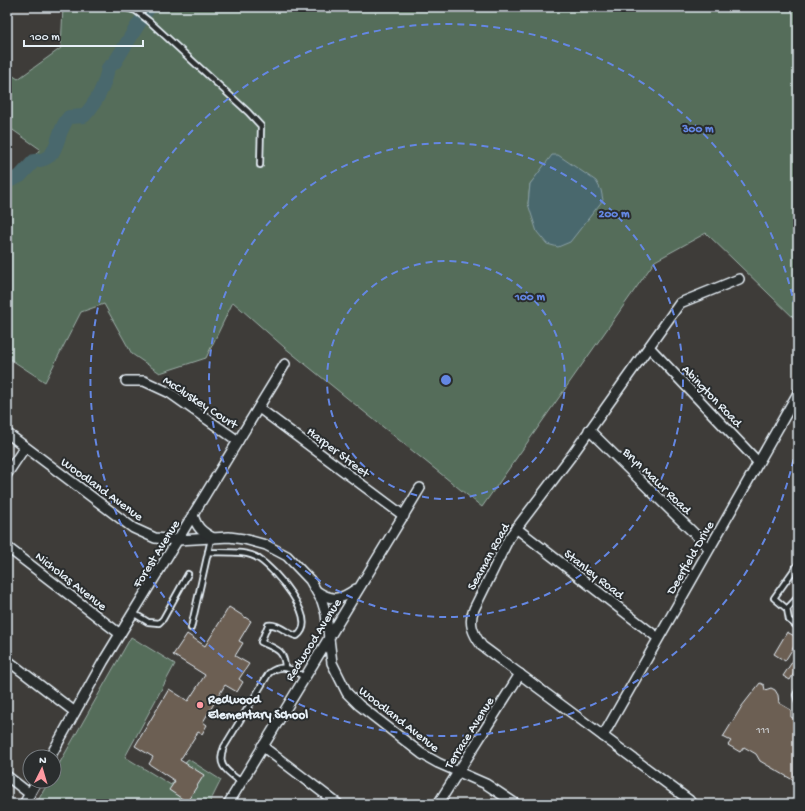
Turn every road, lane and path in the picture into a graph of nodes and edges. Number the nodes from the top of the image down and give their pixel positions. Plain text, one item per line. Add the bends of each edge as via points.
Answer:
1 (123, 7) edge
2 (260, 165) dead end
3 (739, 279) dead end
4 (649, 347) junction
5 (285, 364) dead end
6 (126, 380) dead end
7 (798, 392) edge
8 (259, 408) junction
9 (589, 430) junction
10 (7, 433) edge
11 (238, 441) junction
12 (25, 446) junction
13 (758, 462) junction
14 (7, 474) edge
15 (420, 488) dead end
16 (193, 515) junction
17 (404, 516) junction
18 (516, 528) junction
19 (213, 539) junction
20 (178, 540) junction
21 (7, 547) edge
22 (709, 548) junction
23 (208, 552) junction
24 (798, 564) edge
25 (188, 574) dead end
26 (360, 586) junction
27 (316, 590) junction
28 (798, 597) edge
29 (787, 609) junction
30 (133, 613) junction
31 (798, 627) edge
32 (191, 628) dead end
33 (120, 634) junction
34 (658, 638) junction
35 (328, 640) junction
36 (7, 660) edge
37 (286, 668) junction
38 (520, 674) junction
39 (304, 677) junction
40 (798, 691) edge
41 (798, 702) edge
42 (75, 712) junction
43 (603, 736) junction
44 (262, 746) junction
45 (54, 749) edge
46 (458, 772) junction
47 (7, 776) edge
48 (241, 782) junction
49 (33, 789) edge
50 (30, 794) junction
51 (24, 804) edge
52 (228, 804) edge
53 (338, 804) edge
54 (438, 804) edge
55 (516, 804) edge
56 (692, 804) edge

1 - 2 lane via 136,11 149,21 261,126
3 - 4 street, Seaman Road via 680,303
4 - 9 street, Seaman Road
4 - 13 street, Abington Road
5 - 8 street, Forest Avenue
6 - 11 street, McCluskey Court via 144,381 170,393
7 - 13 street, Deerfield Drive
8 - 11 street, Forest Avenue
8 - 17 street, Harper Street
9 - 18 street, Seaman Road
9 - 22 street, Bryn Mawr Road
10 - 12 street, Woodland Avenue
11 - 16 street, Forest Avenue
12 - 14 street
12 - 20 street, Woodland Avenue via 133,528 155,538
13 - 22 street, Deerfield Drive
15 - 17 street, Redwood Avenue
16 - 19 street via 196,525
16 - 20 street, Forest Avenue
17 - 26 street, Redwood Avenue
18 - 34 street, Stanley Road
18 - 38 street, Seaman Road via 471,619 473,632 479,642
19 - 20 street, Woodland Avenue
19 - 23 lane
19 - 27 street, Woodland Avenue via 244,539 266,544 295,563
20 - 30 street, Forest Avenue
21 - 33 street, Nicholas Avenue
22 - 34 street, Deerfield Drive
23 - 32 lane
23 - 37 lane via 250,554 274,572 287,586 302,615 304,625 301,633 297,636 291,635 272,624 268,625 261,639 261,642 280,651 284,656
24 - 29 lane via 774,598
25 - 30 lane via 159,623 148,622
26 - 27 street via 336,600
26 - 35 street, Redwood Avenue
27 - 35 street, Woodland Avenue via 326,614
28 - 29 lane
29 - 31 lane via 789,620
30 - 33 street, Forest Avenue
33 - 42 street, Forest Avenue
34 - 43 street, Deerfield Drive
35 - 39 street, Redwood Avenue
35 - 46 street, Woodland Avenue via 332,663 347,692 359,705 422,754
36 - 42 street
37 - 39 lane
37 - 48 lane via 275,668 269,673 221,754 221,763 225,770
38 - 43 street, Seaman Road
38 - 46 street, Terrace Avenue
39 - 44 street, Redwood Avenue
40 - 41 lane
42 - 45 street, Forest Avenue
43 - 56 street, Seaman Road
44 - 48 street, Redwood Avenue
44 - 53 street
46 - 54 street, Terrace Avenue
46 - 55 street, Woodland Avenue via 486,784
47 - 50 street
48 - 52 street, Redwood Avenue
49 - 50 street
50 - 51 street

